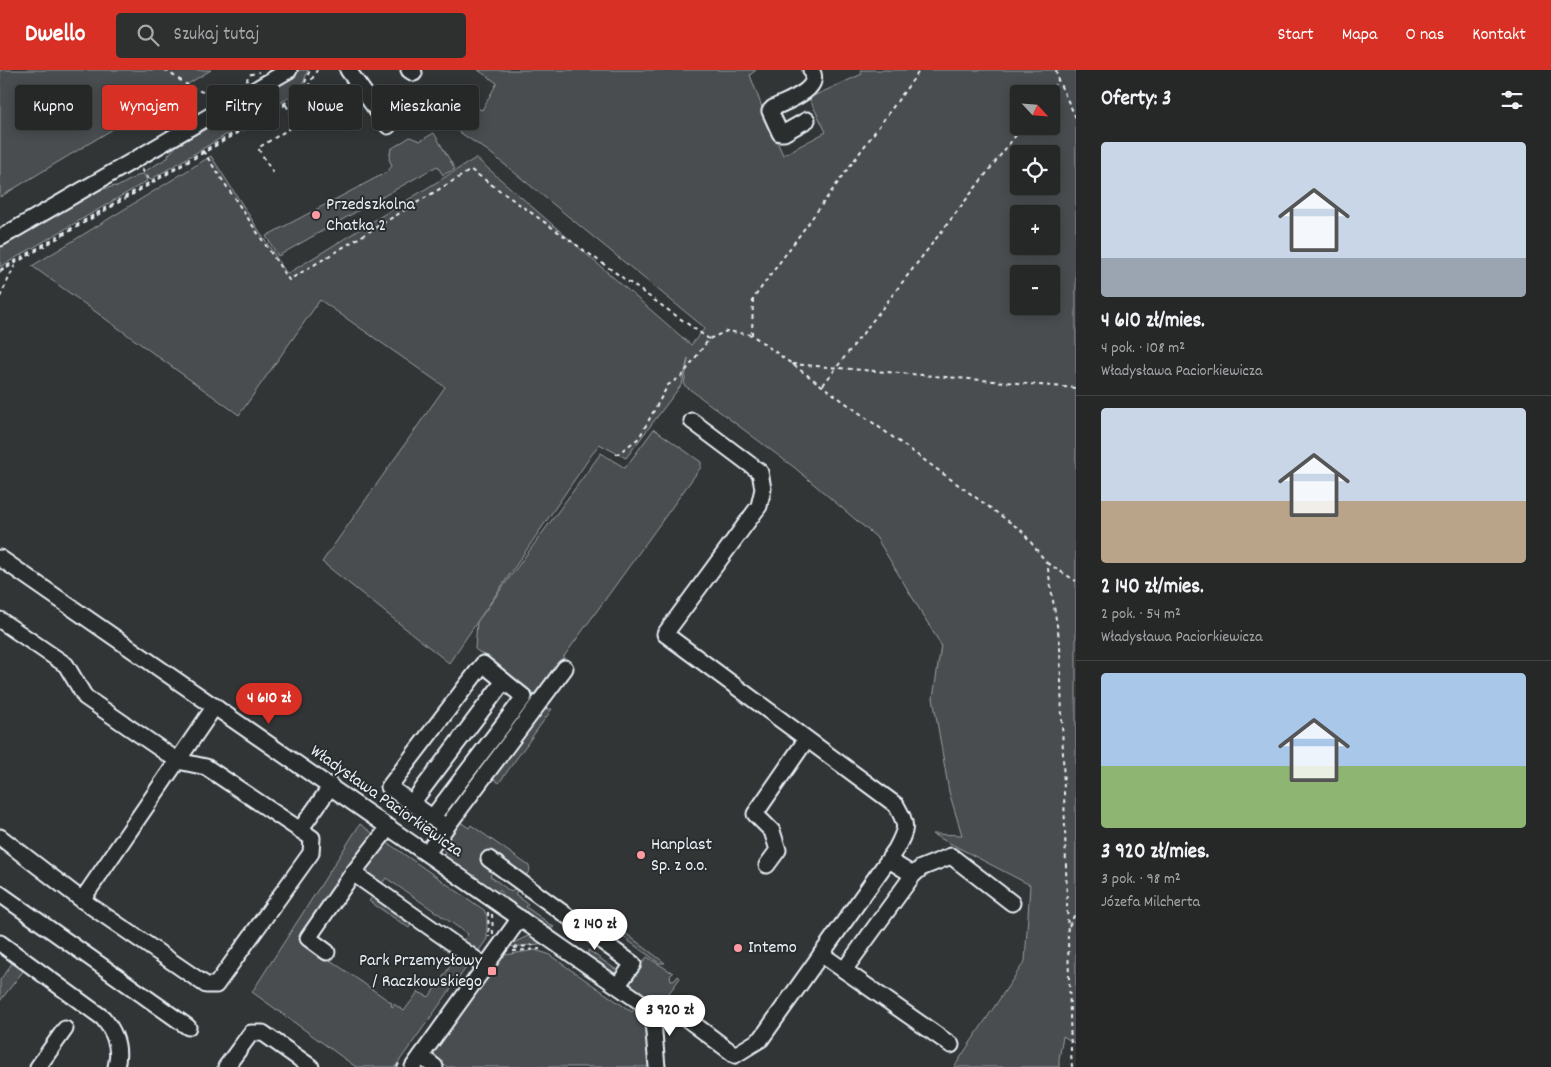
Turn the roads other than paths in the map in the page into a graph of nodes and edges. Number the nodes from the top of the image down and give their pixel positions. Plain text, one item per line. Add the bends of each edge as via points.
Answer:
1 (288, 70) edge
2 (348, 70) edge
3 (811, 70) edge
4 (372, 104) edge
5 (807, 120) dead end
6 (0, 238) edge
7 (692, 421) dead end
8 (0, 558) edge
9 (0, 620) edge
10 (565, 668) dead end
11 (504, 681) junction
12 (215, 706) junction
13 (806, 740) junction
14 (178, 761) junction
15 (331, 786) junction
16 (412, 803) junction
17 (432, 818) junction
18 (389, 827) junction
19 (446, 827) junction
20 (300, 830) junction
21 (0, 837) edge
22 (427, 853) junction
23 (489, 859) dead end
24 (889, 860) junction
25 (767, 865) dead end
26 (353, 873) junction
27 (913, 875) junction
28 (0, 894) edge
29 (82, 900) junction
30 (1012, 903) dead end
31 (520, 918) junction
32 (593, 934) junction
33 (0, 943) edge
34 (327, 952) dead end
35 (821, 954) junction
36 (577, 957) junction
37 (485, 966) junction
38 (844, 970) junction
39 (618, 985) junction
40 (652, 1010) junction
41 (188, 1027) dead end
42 (65, 1030) dead end
43 (951, 1045) dead end
44 (417, 1061) edge
45 (38, 1067) edge
46 (116, 1067) edge
47 (226, 1067) edge
48 (311, 1067) edge
49 (435, 1067) edge
50 (657, 1067) edge

1 - 6 street
2 - 4 street
3 - 5 street via 814,80 804,93 770,111 780,133
7 - 13 street via 760,472 763,489 759,506 665,634
8 - 12 street, Władysława Paciorkiewicza
9 - 14 street via 66,665 84,697
10 - 19 street
11 - 16 street
11 - 16 street via 483,664 389,787
11 - 17 street via 524,697
12 - 14 street
12 - 15 street, Władysława Paciorkiewicza
13 - 24 street via 896,805 905,820 904,833
13 - 25 street via 755,814 772,831 778,850
14 - 20 street via 206,767
14 - 29 street
15 - 18 street, Władysława Paciorkiewicza
15 - 20 street
16 - 17 street
17 - 19 street
18 - 22 street, Władysława Paciorkiewicza
18 - 26 street
19 - 22 street
20 - 29 street via 312,838 311,853 216,985 206,985
21 - 29 street
22 - 31 street, Władysława Paciorkiewicza
23 - 32 street
24 - 27 street
24 - 35 street
26 - 34 street via 308,938
26 - 37 street
27 - 30 street via 921,868 951,856
27 - 38 street
28 - 41 street
31 - 36 street, Władysława Paciorkiewicza
31 - 37 street
32 - 36 street
32 - 39 street via 633,964
33 - 46 street via 103,1018 112,1029 116,1042
35 - 38 street
35 - 40 street via 761,1039 735,1055 667,1004
36 - 39 street, Władysława Paciorkiewicza
37 - 44 street
38 - 43 street
39 - 40 street, Władysława Paciorkiewicza
40 - 50 street
42 - 45 street
44 - 49 street
47 - 48 street via 251,1033 262,1033

